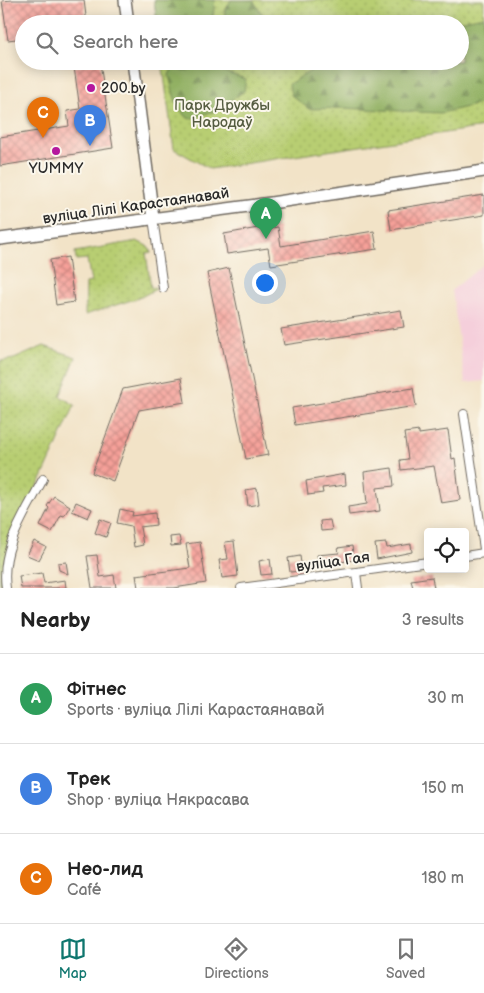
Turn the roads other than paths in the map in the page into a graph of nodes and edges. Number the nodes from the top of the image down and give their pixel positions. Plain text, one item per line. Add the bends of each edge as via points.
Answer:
1 (125, 0) edge
2 (127, 15) edge
3 (134, 70) edge
4 (484, 171) edge
5 (153, 218) junction
6 (0, 239) edge
7 (163, 288) dead end
8 (464, 414) dead end
9 (43, 478) dead end
10 (484, 551) edge
11 (469, 555) edge
12 (424, 563) edge
13 (356, 573) junction
14 (6, 588) edge
15 (241, 588) edge
16 (358, 588) edge

1 - 2 main road
3 - 5 main road
4 - 5 main road, вуліца Лілі Карастаянавай
5 - 6 main road, вуліца Лілі Карастаянавай
5 - 7 street
8 - 10 street
9 - 14 street via 9,546
10 - 11 street
12 - 13 street, вуліца Гая
13 - 15 street, вуліца Гая
13 - 16 street

